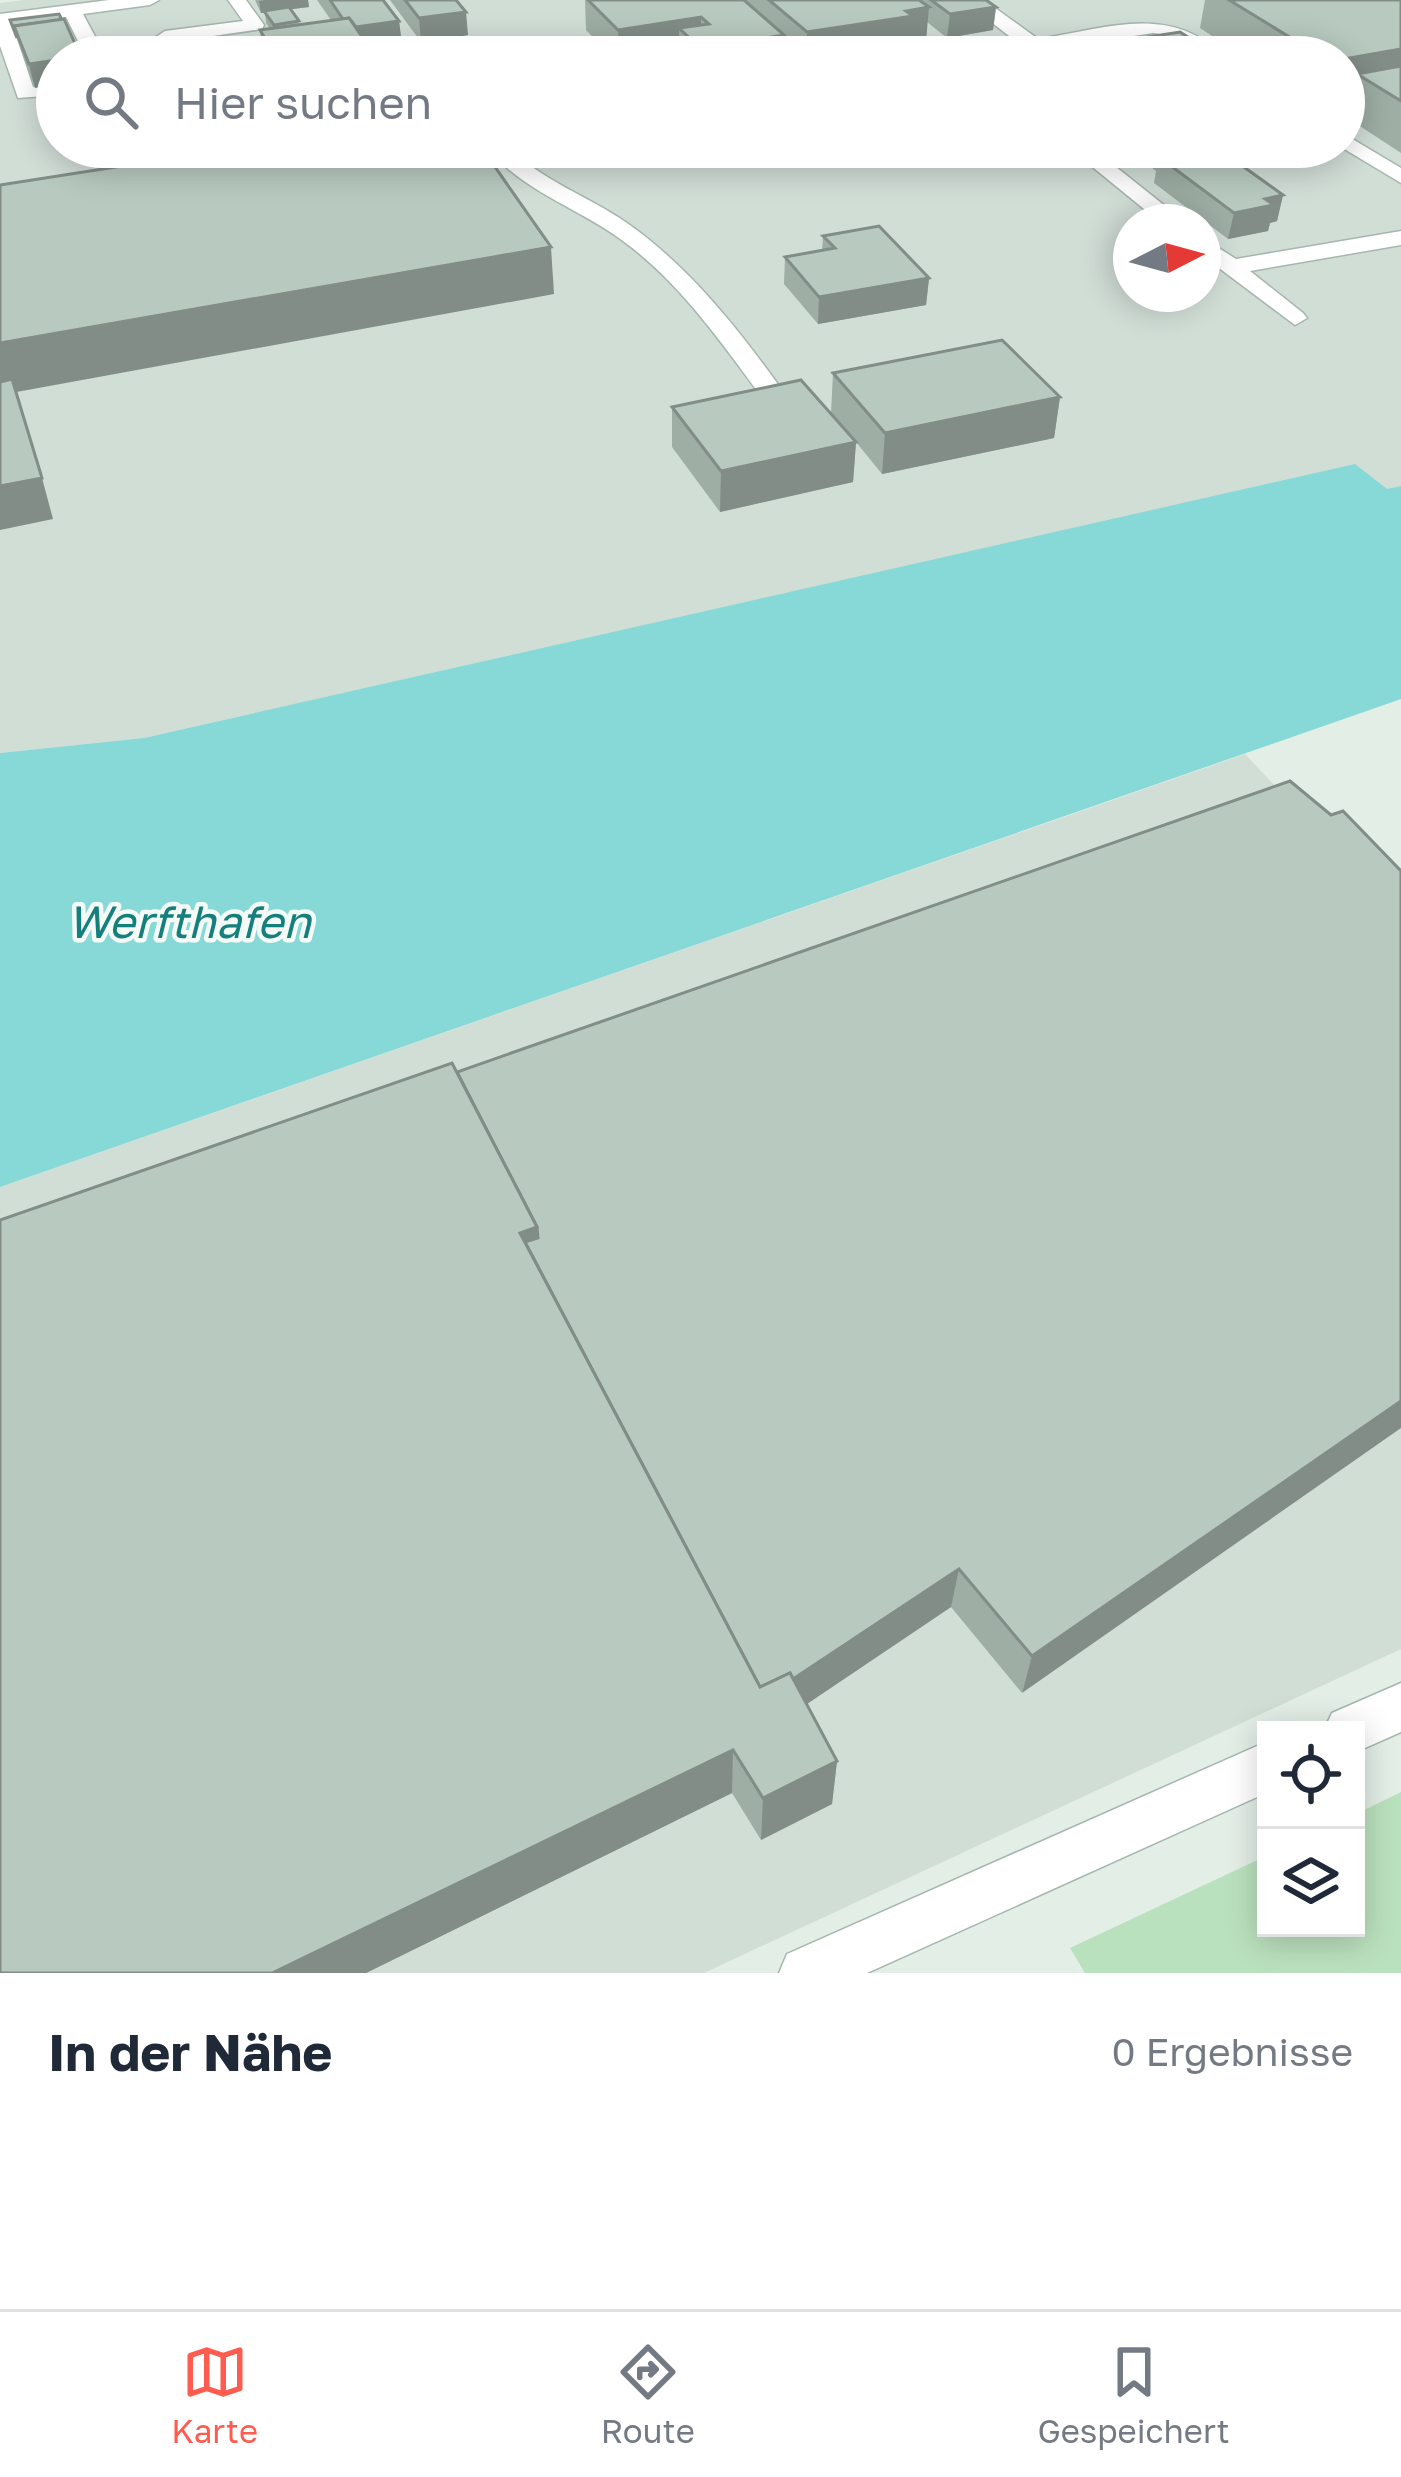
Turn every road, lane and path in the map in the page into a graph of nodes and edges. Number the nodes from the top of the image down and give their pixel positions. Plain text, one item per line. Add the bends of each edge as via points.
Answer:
1 (150, 0) edge
2 (237, 0) edge
3 (972, 0) edge
4 (73, 10) junction
5 (0, 20) edge
6 (86, 36) edge
7 (172, 36) edge
8 (1021, 36) edge
9 (1093, 36) edge
10 (1183, 36) edge
11 (36, 92) edge
12 (1365, 154) edge
13 (519, 168) edge
14 (1105, 168) edge
15 (1401, 177) edge
16 (1151, 204) edge
17 (1401, 238) edge
18 (1221, 259) edge
19 (1232, 268) junction
20 (1295, 317) dead end
21 (767, 387) edge
22 (1401, 1707) edge
23 (1365, 1723) edge
24 (1257, 1771) edge
25 (806, 1973) edge

1 - 4 street
2 - 7 street via 255,25
3 - 8 street
4 - 5 street
4 - 6 street
5 - 11 street via 25,94
9 - 10 street via 1153,27
12 - 15 street
13 - 21 street via 662,261
14 - 16 street
17 - 19 street
18 - 19 street
19 - 20 street
22 - 23 street
24 - 25 street

